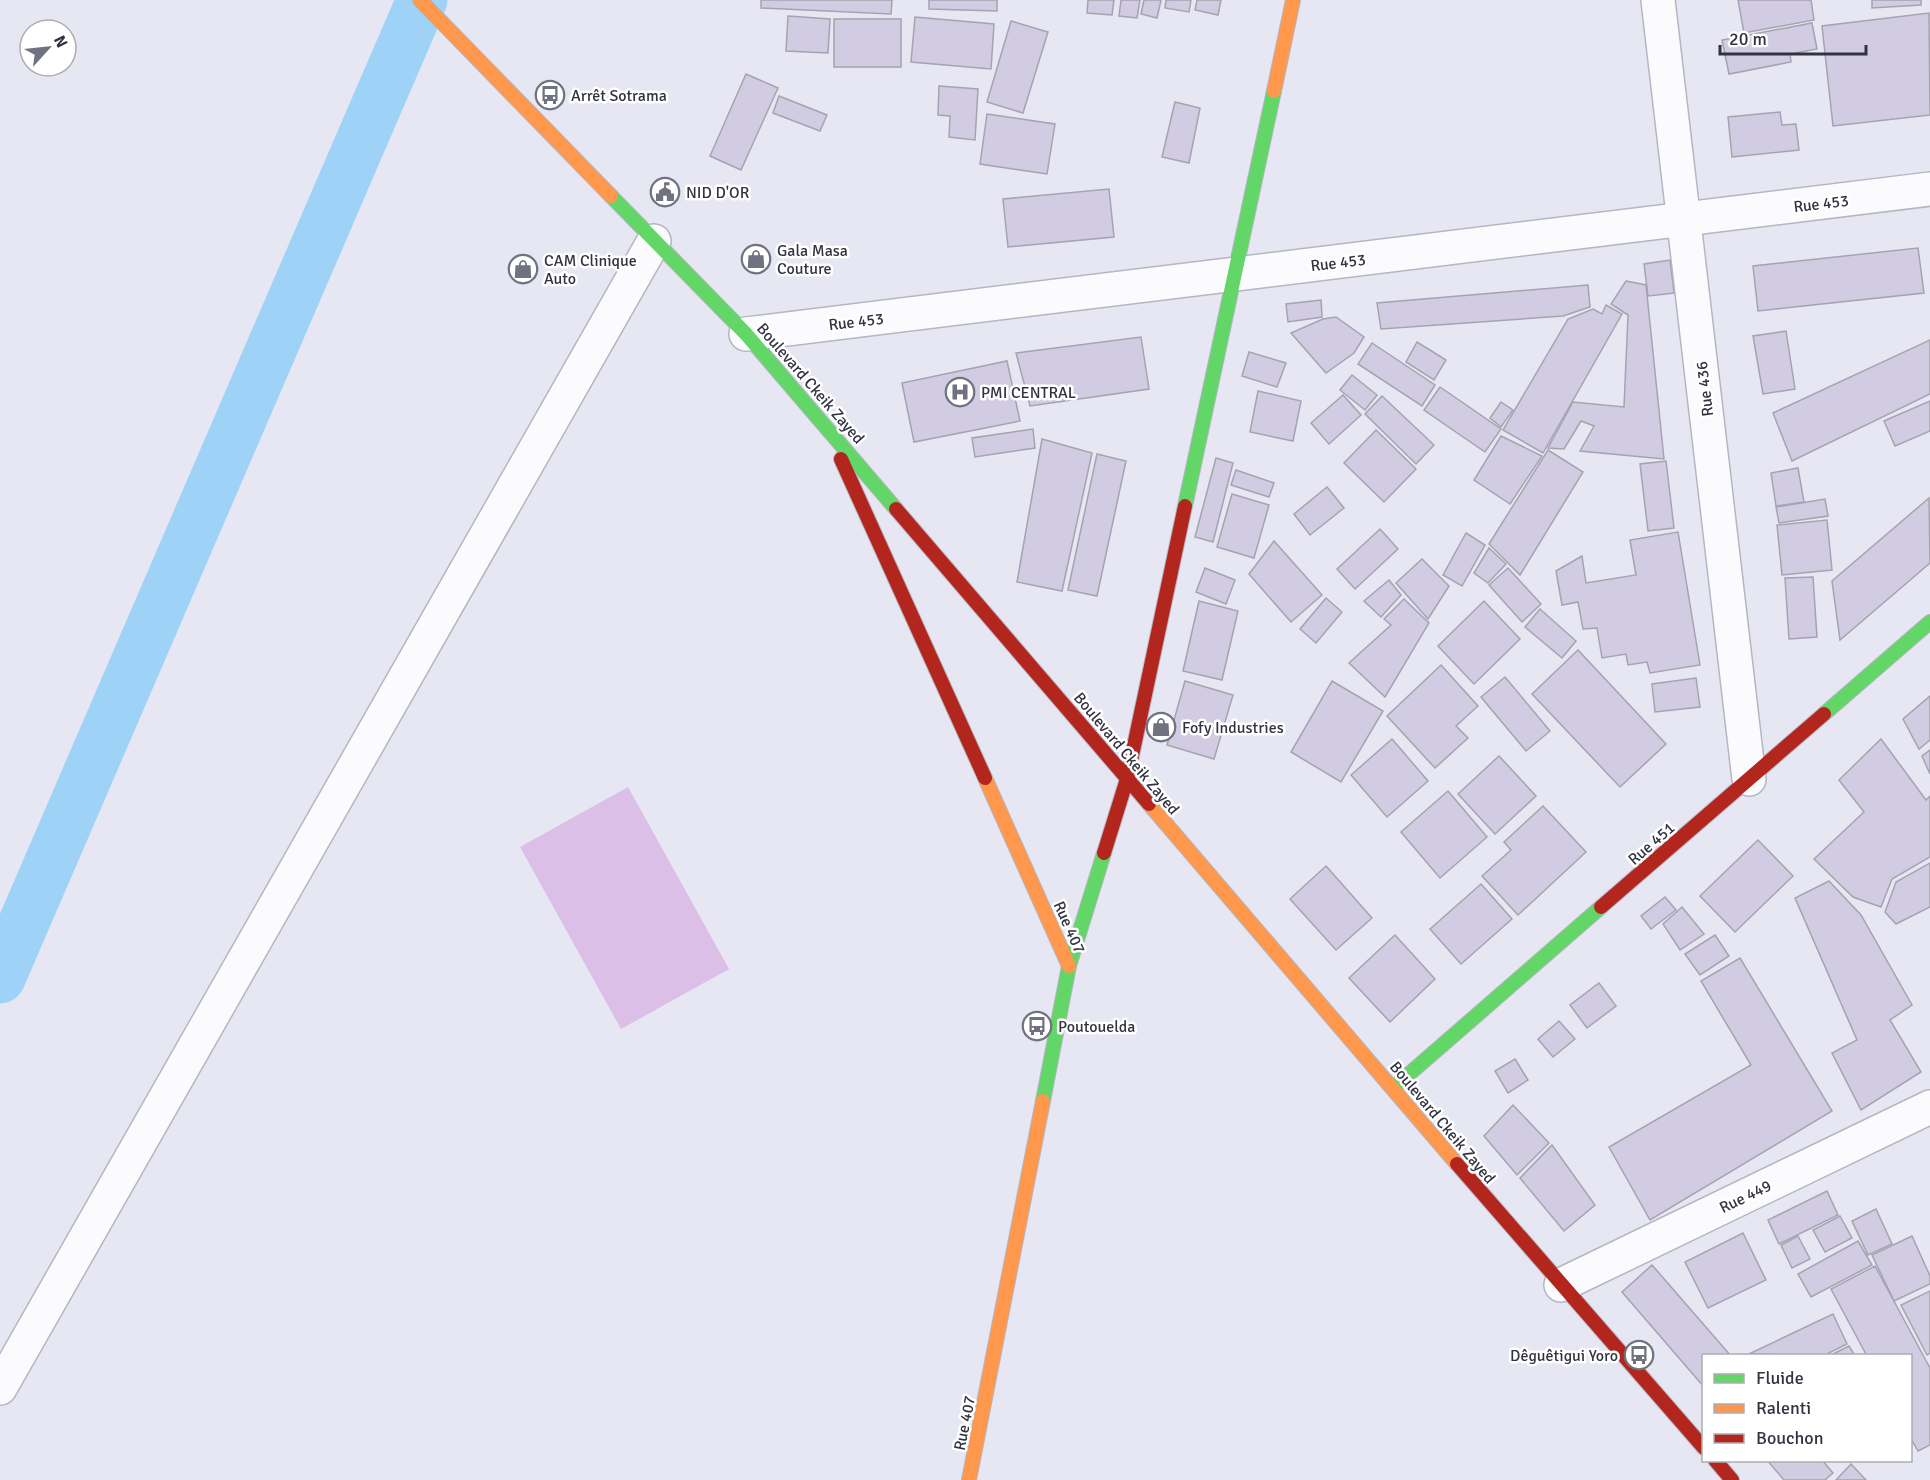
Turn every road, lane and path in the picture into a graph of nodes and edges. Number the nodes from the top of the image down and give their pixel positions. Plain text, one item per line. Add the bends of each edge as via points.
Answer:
1 (420, 0) edge
2 (1293, 0) edge
3 (1658, 0) edge
4 (1930, 189) edge
5 (1685, 219) junction
6 (654, 241) junction
7 (1236, 274) junction
8 (746, 334) junction
9 (825, 424) junction
10 (1930, 622) edge
11 (1127, 778) junction
12 (1749, 779) junction
13 (1069, 966) junction
14 (1393, 1088) junction
15 (1930, 1107) edge
16 (1561, 1285) junction
17 (0, 1388) edge
18 (1702, 1446) edge
19 (1716, 1462) edge
20 (969, 1480) edge
21 (1732, 1480) edge

1 - 6 main road, Boulevard Ckeik Zayed
2 - 7 main road
3 - 5 street, Rue 436
4 - 5 street, Rue 453
5 - 7 street, Rue 453
5 - 12 street, Rue 436
6 - 8 main road, Boulevard Ckeik Zayed
6 - 17 street
7 - 8 street, Rue 453
7 - 11 main road
8 - 9 main road, Boulevard Ckeik Zayed
9 - 11 main road, Boulevard Ckeik Zayed
9 - 13 main road, Rue 407
10 - 12 main road, Rue 451
11 - 13 main road
11 - 14 main road, Boulevard Ckeik Zayed
12 - 14 main road, Rue 451
13 - 20 main road, Rue 407
14 - 16 main road, Boulevard Ckeik Zayed
15 - 16 street, Rue 449
16 - 18 main road, Boulevard Ckeik Zayed
19 - 21 main road

